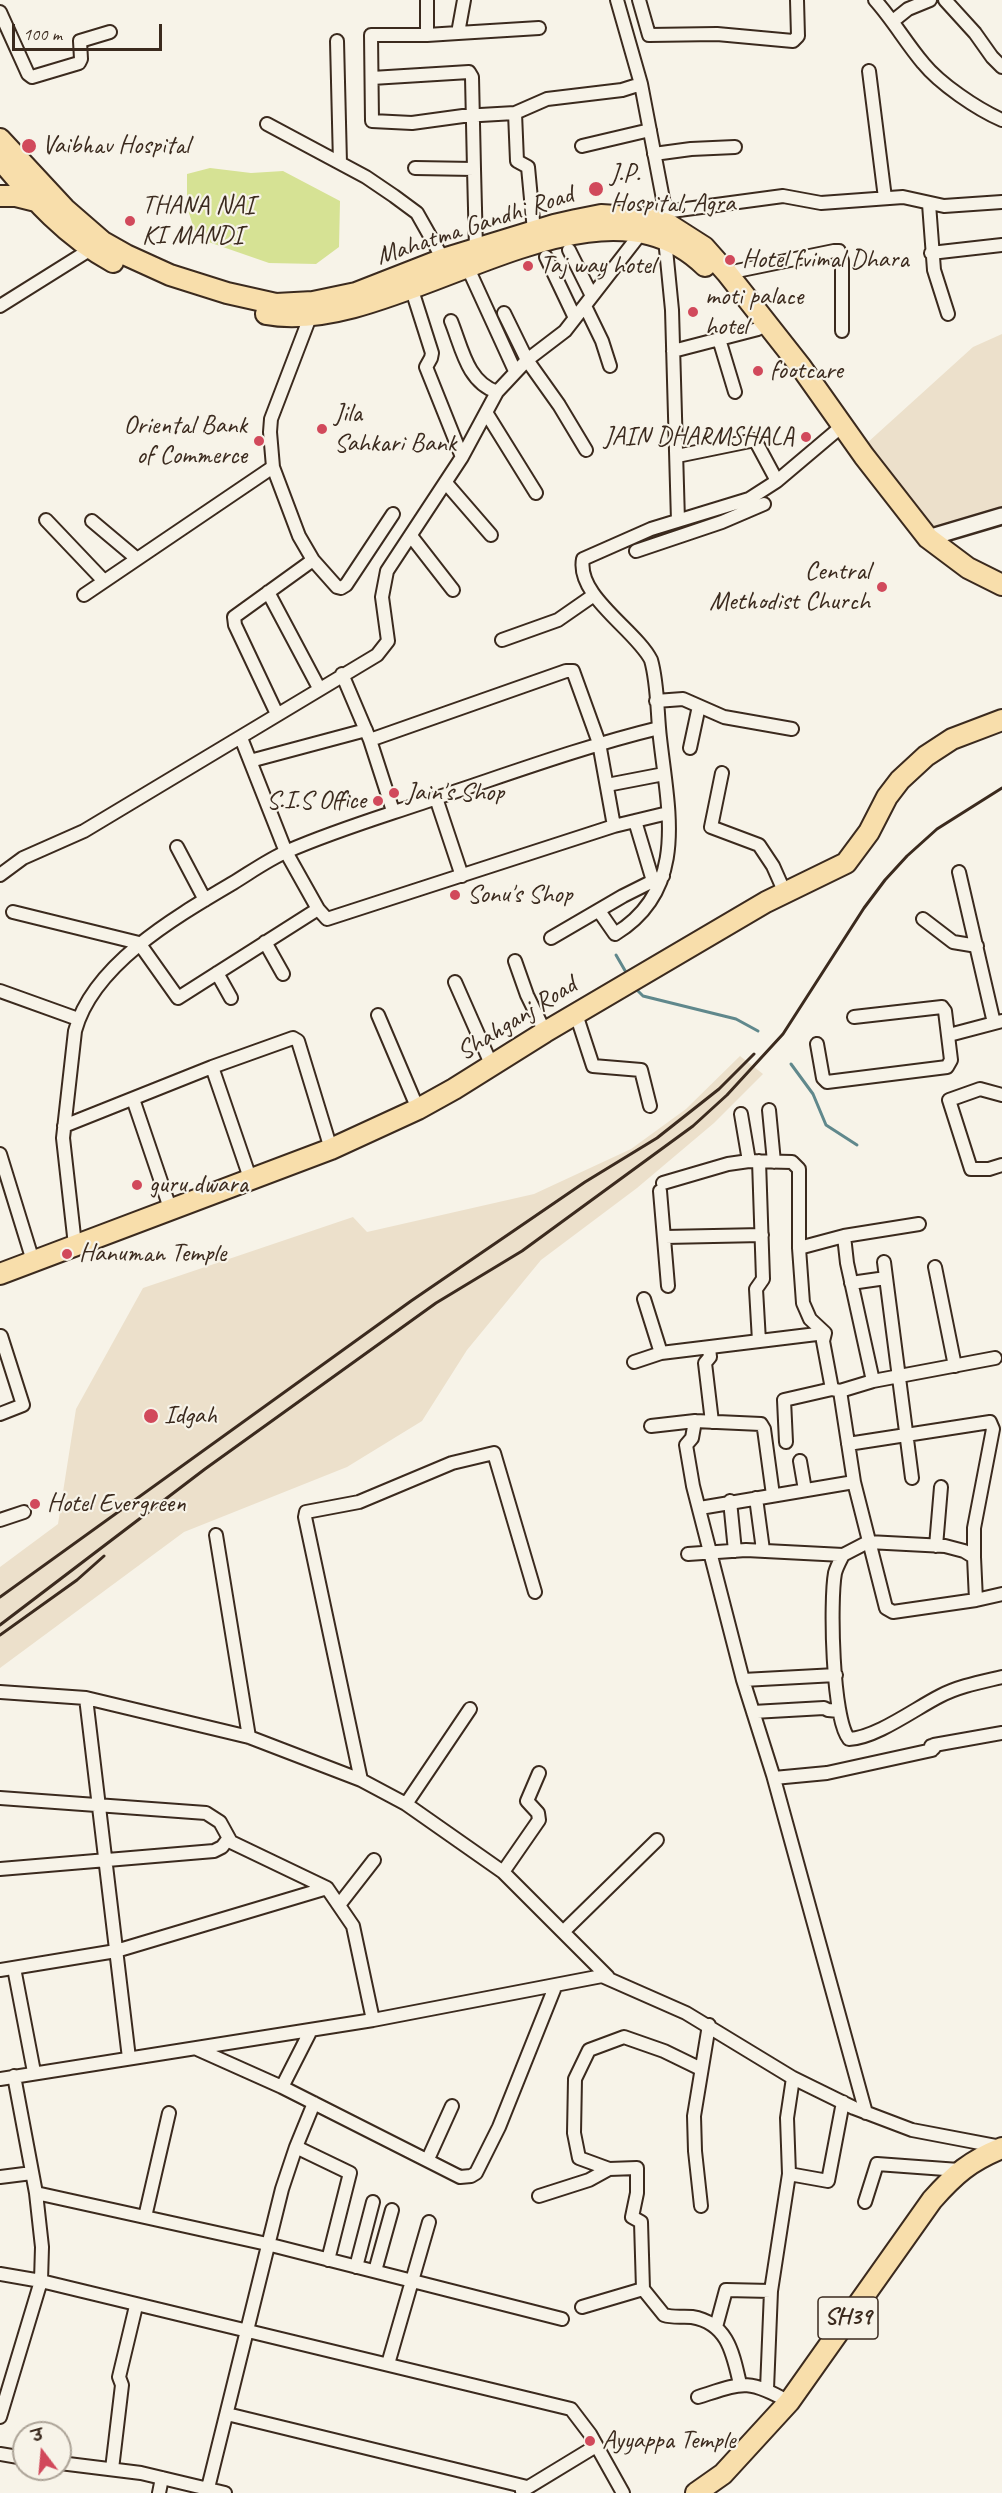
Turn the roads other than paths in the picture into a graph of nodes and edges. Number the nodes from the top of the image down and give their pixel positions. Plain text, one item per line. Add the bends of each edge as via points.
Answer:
1 (427, 0) edge
2 (464, 0) edge
3 (617, 0) edge
4 (639, 0) edge
5 (797, 0) edge
6 (875, 0) edge
7 (930, 0) edge
8 (945, 0) edge
9 (0, 12) edge
10 (893, 21) junction
11 (539, 28) dead end
12 (110, 32) dead end
13 (458, 33) junction
14 (427, 35) junction
15 (649, 35) junction
16 (628, 39) junction
17 (337, 41) dead end
18 (1002, 68) edge
19 (869, 71) dead end
20 (372, 78) junction
21 (640, 84) junction
22 (515, 113) junction
23 (472, 116) junction
24 (1002, 120) edge
25 (267, 124) dead end
26 (650, 130) junction
27 (0, 140) edge
28 (582, 146) dead end
29 (735, 147) dead end
30 (654, 154) junction
31 (0, 159) edge
32 (340, 163) junction
33 (415, 168) dead end
34 (474, 169) junction
35 (0, 196) edge
36 (885, 198) junction
37 (36, 201) junction
38 (1002, 202) edge
39 (929, 204) junction
40 (666, 225) junction
41 (534, 231) junction
42 (641, 233) junction
43 (1002, 245) edge
44 (476, 248) junction
45 (91, 249) junction
46 (569, 250) dead end
47 (931, 253) junction
48 (546, 257) dead end
49 (443, 259) junction
50 (467, 266) junction
51 (727, 273) junction
52 (411, 287) junction
53 (588, 301) junction
54 (0, 306) edge
55 (504, 313) dead end
56 (948, 314) dead end
57 (310, 317) junction
58 (575, 318) junction
59 (452, 321) dead end
60 (758, 329) junction
61 (842, 331) dead end
62 (719, 339) junction
63 (673, 351) junction
64 (527, 360) junction
65 (609, 366) dead end
66 (515, 371) junction
67 (497, 392) junction
68 (735, 392) dead end
69 (487, 414) junction
70 (835, 432) junction
71 (586, 450) dead end
72 (677, 456) junction
73 (462, 457) junction
74 (273, 467) junction
75 (777, 481) junction
76 (446, 483) junction
77 (536, 493) dead end
78 (764, 504) dead end
79 (393, 514) dead end
80 (1002, 516) edge
81 (46, 520) dead end
82 (706, 520) junction
83 (92, 521) dead end
84 (678, 521) junction
85 (491, 535) dead end
86 (411, 536) junction
87 (928, 537) junction
88 (636, 551) dead end
89 (136, 558) junction
90 (314, 560) junction
91 (104, 581) junction
92 (1002, 585) edge
93 (453, 590) dead end
94 (268, 592) junction
95 (84, 595) dead end
96 (594, 595) junction
97 (1002, 597) edge
98 (502, 640) dead end
99 (342, 674) junction
100 (319, 688) junction
101 (656, 701) junction
102 (699, 706) junction
103 (277, 714) junction
104 (1002, 720) edge
105 (658, 728) junction
106 (792, 729) dead end
107 (368, 735) junction
108 (241, 738) junction
109 (599, 743) junction
110 (690, 748) dead end
111 (250, 761) junction
112 (722, 773) dead end
113 (664, 774) junction
114 (607, 785) junction
115 (436, 798) junction
116 (393, 811) junction
117 (668, 813) junction
118 (635, 821) junction
119 (614, 826) junction
120 (177, 847) dead end
121 (286, 852) junction
122 (959, 872) dead end
123 (0, 875) edge
124 (462, 876) junction
125 (658, 879) junction
126 (785, 893) junction
127 (205, 900) junction
128 (318, 909) junction
129 (599, 911) junction
130 (13, 912) dead end
131 (923, 919) dead end
132 (551, 938) dead end
133 (265, 942) junction
134 (139, 943) junction
135 (977, 946) junction
136 (515, 961) dead end
137 (217, 973) junction
138 (283, 974) dead end
139 (455, 982) dead end
140 (0, 991) edge
141 (231, 998) dead end
142 (576, 1014) junction
143 (378, 1015) dead end
144 (854, 1017) dead end
145 (78, 1020) junction
146 (998, 1022) edge
147 (545, 1032) junction
148 (949, 1035) junction
149 (818, 1044) dead end
150 (492, 1066) junction
151 (212, 1067) junction
152 (1002, 1095) edge
153 (133, 1099) junction
154 (650, 1106) dead end
155 (418, 1109) junction
156 (769, 1110) dead end
157 (741, 1114) dead end
158 (64, 1126) junction
159 (331, 1149) junction
160 (0, 1154) edge
161 (754, 1161) junction
162 (774, 1162) junction
163 (1002, 1165) edge
164 (250, 1178) junction
165 (170, 1208) junction
166 (920, 1224) dead end
167 (762, 1235) junction
168 (844, 1236) junction
169 (665, 1237) junction
170 (75, 1245) junction
171 (799, 1248) junction
172 (33, 1261) junction
173 (884, 1262) dead end
174 (935, 1267) dead end
175 (0, 1274) edge
176 (886, 1278) junction
177 (851, 1283) junction
178 (668, 1286) dead end
179 (644, 1299) dead end
180 (825, 1333) junction
181 (1, 1336) edge
182 (759, 1341) junction
183 (709, 1348) junction
184 (661, 1353) junction
185 (995, 1358) dead end
186 (634, 1362) dead end
187 (955, 1366) junction
188 (898, 1377) junction
189 (873, 1381) junction
190 (836, 1390) junction
191 (0, 1414) edge
192 (695, 1421) junction
193 (712, 1422) junction
194 (651, 1426) dead end
195 (907, 1434) junction
196 (786, 1442) dead end
197 (848, 1444) junction
198 (800, 1461) dead end
199 (912, 1478) dead end
200 (854, 1482) junction
201 (940, 1487) dead end
202 (805, 1490) junction
203 (773, 1495) junction
204 (756, 1497) junction
205 (730, 1502) junction
206 (700, 1508) junction
207 (24, 1512) dead end
208 (0, 1520) edge
209 (216, 1535) dead end
210 (868, 1542) junction
211 (936, 1546) junction
212 (763, 1550) junction
213 (735, 1551) junction
214 (710, 1552) junction
215 (688, 1554) dead end
216 (843, 1556) junction
217 (974, 1557) junction
218 (535, 1592) dead end
219 (1002, 1594) edge
220 (976, 1600) junction
221 (836, 1675) junction
222 (1002, 1677) edge
223 (743, 1680) junction
224 (0, 1692) edge
225 (86, 1698) junction
226 (470, 1709) dead end
227 (839, 1711) junction
228 (753, 1712) junction
229 (1002, 1732) edge
230 (249, 1737) junction
231 (539, 1773) dead end
232 (774, 1778) junction
233 (361, 1780) junction
234 (0, 1798) edge
235 (406, 1804) junction
236 (98, 1807) junction
237 (228, 1839) junction
238 (657, 1840) dead end
239 (374, 1860) dead end
240 (105, 1861) junction
241 (0, 1869) edge
242 (502, 1872) junction
243 (327, 1888) junction
244 (339, 1905) junction
245 (564, 1932) junction
246 (116, 1951) junction
247 (14, 1968) junction
248 (0, 1970) edge
249 (608, 1977) junction
250 (555, 1987) junction
251 (374, 2020) junction
252 (709, 2025) junction
253 (311, 2030) junction
254 (197, 2049) junction
255 (129, 2058) junction
256 (701, 2069) junction
257 (34, 2072) junction
258 (14, 2076) junction
259 (793, 2078) junction
260 (0, 2079) edge
261 (282, 2087) junction
262 (843, 2102) junction
263 (314, 2103) junction
264 (452, 2106) dead end
265 (169, 2113) dead end
266 (866, 2113) junction
267 (296, 2147) junction
268 (1002, 2148) edge
269 (428, 2159) junction
270 (609, 2169) junction
271 (960, 2170) junction
272 (32, 2173) junction
273 (789, 2174) junction
274 (0, 2177) edge
275 (36, 2193) junction
276 (539, 2196) dead end
277 (373, 2202) dead end
278 (865, 2202) dead end
279 (701, 2206) dead end
280 (392, 2210) dead end
281 (145, 2217) junction
282 (429, 2222) dead end
283 (267, 2244) junction
284 (328, 2260) junction
285 (356, 2267) junction
286 (375, 2271) junction
287 (0, 2274) edge
288 (413, 2280) junction
289 (41, 2281) junction
290 (643, 2289) junction
291 (771, 2291) junction
292 (136, 2306) junction
293 (582, 2307) dead end
294 (562, 2319) dead end
295 (716, 2327) junction
296 (247, 2331) junction
297 (388, 2364) junction
298 (740, 2384) junction
299 (767, 2389) junction
300 (698, 2397) dead end
301 (789, 2402) junction
302 (227, 2414) junction
303 (0, 2417) edge
304 (596, 2446) junction
305 (72, 2464) edge
306 (112, 2469) junction
307 (162, 2478) junction
308 (208, 2488) junction
309 (523, 2490) edge
310 (159, 2493) edge
311 (225, 2493) edge
312 (623, 2493) edge
313 (696, 2493) edge

1 - 14 street
2 - 13 street
3 - 16 street
4 - 15 street
5 - 15 street via 798,36 793,41 717,34
6 - 10 street
7 - 10 street via 908,9
8 - 18 street
9 - 12 street via 32,77 79,63 80,41
10 - 24 street via 924,65
11 - 13 street
13 - 14 street
14 - 20 street via 373,33
15 - 16 street
16 - 21 street
17 - 32 street
19 - 36 street
20 - 23 street via 466,70 472,77
20 - 23 street via 374,122 412,123
21 - 22 street via 622,90 547,99
21 - 26 street
22 - 23 street
22 - 41 street via 517,161 528,168
23 - 34 street
25 - 32 street
26 - 28 street
26 - 30 street
27 - 49 main road, Mahatma Gandhi Road via 65,209 103,242 170,275 227,293 276,304 313,302 356,293
29 - 30 street
30 - 40 street
31 - 37 main road, Mahatma Gandhi Road
32 - 49 street via 417,213
33 - 34 street
34 - 44 street
35 - 37 main road
36 - 39 street via 916,199
36 - 40 street via 820,203 774,196
37 - 45 main road, Mahatma Gandhi Road
38 - 39 street
39 - 47 street
40 - 41 main road, Mahatma Gandhi Road via 647,218 601,215
40 - 42 main road, Mahatma Gandhi Road
40 - 51 main road, Mahatma Gandhi Road via 704,247
40 - 60 main road, Mahatma Gandhi Road via 729,291
40 - 63 street
41 - 44 main road, Mahatma Gandhi Road
42 - 50 main road, Mahatma Gandhi Road via 586,232 533,244
42 - 53 street
43 - 47 street
44 - 49 main road, Mahatma Gandhi Road
45 - 54 street
45 - 57 main road, Mahatma Gandhi Road via 175,289 247,311
46 - 53 street
47 - 56 street
48 - 58 street
50 - 52 main road, Mahatma Gandhi Road
50 - 66 street
51 - 61 street via 838,251 843,261
51 - 87 main road, Mahatma Gandhi Road
52 - 57 main road, Mahatma Gandhi Road via 350,309
52 - 73 street via 432,356 426,367
53 - 58 street
53 - 65 street
55 - 64 street
57 - 74 street via 271,419
58 - 64 street via 558,338
59 - 67 street via 478,382
60 - 62 street
60 - 70 main road, Mahatma Gandhi Road
62 - 63 street
62 - 68 street
63 - 72 street
64 - 66 street
64 - 71 street
66 - 67 street
67 - 69 street
69 - 73 street
69 - 77 street
70 - 75 street
70 - 97 main road, Mahatma Gandhi Road via 921,546
72 - 75 street via 755,440
72 - 84 street
73 - 76 street
74 - 89 street
74 - 90 street via 299,536
75 - 82 street
76 - 85 street
76 - 86 street
78 - 82 street
79 - 90 street via 344,587 337,587
80 - 87 street
81 - 91 street
82 - 84 street
82 - 88 street
83 - 89 street
84 - 96 street via 584,558 583,568
86 - 93 street
86 - 99 street via 384,580 386,646
87 - 92 main road, Mahatma Gandhi Road via 968,567
89 - 91 street
90 - 94 street
91 - 95 street
94 - 100 street
94 - 103 street via 233,619
96 - 98 street via 558,620
96 - 101 street via 647,653 653,666
99 - 100 street
99 - 107 street
100 - 103 street
101 - 102 street via 680,699
101 - 105 street
102 - 106 street via 723,717
102 - 110 street
103 - 108 street
104 - 126 main road, Shahganj Road via 952,740 926,756 887,797 869,832 846,863
105 - 109 street
105 - 113 street
107 - 109 street via 569,670 575,674
107 - 111 street
107 - 116 street
108 - 111 street
108 - 123 street via 84,831 23,858
109 - 114 street
109 - 115 street
111 - 121 street
112 - 126 street via 711,827 759,844
113 - 114 street
113 - 117 street
114 - 119 street
115 - 116 street
115 - 124 street
116 - 121 street
117 - 118 street
117 - 125 street via 668,856
118 - 119 street
118 - 125 street
119 - 124 street
120 - 127 street
121 - 127 street
121 - 128 street
122 - 135 street
124 - 128 street via 329,919
125 - 129 street
125 - 129 street via 656,893 643,912 616,933
126 - 142 main road, Shahganj Road
127 - 134 street
128 - 133 street
129 - 132 street
130 - 134 street
131 - 135 street via 952,942
133 - 137 street
133 - 138 street
134 - 137 street via 176,997
134 - 145 street via 100,984
135 - 146 street
136 - 147 street
137 - 141 street
139 - 150 street
140 - 145 street
142 - 147 main road, Shahganj Road
142 - 154 street via 593,1066 641,1070
143 - 155 street
144 - 148 street via 942,1008
145 - 158 street
146 - 148 street
147 - 150 main road, Shahganj Road
148 - 149 street via 951,1060 947,1067 830,1082 823,1078
150 - 155 main road, Shahganj Road
151 - 153 street
151 - 159 street via 296,1039
151 - 164 street
152 - 163 street via 980,1089 949,1100 971,1169
153 - 158 street
153 - 165 street
155 - 159 main road, Shahganj Road
156 - 162 street
157 - 161 street
158 - 170 street
159 - 164 main road, Shahganj Road
160 - 172 street
161 - 162 street
161 - 167 street
161 - 169 street via 728,1164 662,1187
162 - 171 street via 792,1162 799,1169
164 - 165 main road, Shahganj Road
165 - 170 main road, Shahganj Road
166 - 168 street
167 - 169 street
167 - 182 street via 763,1279 756,1289
168 - 171 street
168 - 177 street
169 - 178 street
170 - 172 main road, Shahganj Road
171 - 180 street via 805,1310
172 - 175 main road, Shahganj Road
173 - 176 street
174 - 187 street
176 - 177 street
176 - 188 street
177 - 189 street
179 - 184 street
180 - 182 street
180 - 190 street
181 - 191 street via 22,1405
182 - 183 street
183 - 184 street
183 - 193 street via 710,1357 705,1363
184 - 186 street
185 - 187 street
187 - 188 street
188 - 189 street
188 - 195 street
189 - 190 street
190 - 196 street via 784,1400
190 - 197 street
192 - 193 street
192 - 194 street
192 - 206 street via 692,1438 686,1445
193 - 203 street via 763,1426
195 - 197 street
195 - 199 street
195 - 217 street via 986,1421 991,1424 974,1528
197 - 200 street
198 - 202 street
200 - 202 street
200 - 210 street
201 - 211 street
202 - 203 street
203 - 204 street
204 - 205 street
204 - 212 street
205 - 206 street
205 - 213 street
206 - 214 street
207 - 208 street
209 - 230 street
210 - 211 street
210 - 216 street
210 - 220 street via 888,1611
211 - 217 street
212 - 213 street
212 - 216 street
213 - 214 street
214 - 215 street
214 - 223 street
216 - 221 street via 835,1573 833,1596
217 - 220 street
218 - 233 street via 494,1453 452,1463 359,1502 306,1512
219 - 220 street
221 - 223 street
221 - 227 street
222 - 227 street via 946,1693 908,1715 851,1739 846,1737
223 - 228 street
224 - 225 street
225 - 230 street
225 - 236 street
226 - 235 street
227 - 228 street via 824,1708
228 - 232 street
229 - 232 street via 827,1773
230 - 233 street
231 - 242 street via 527,1801 539,1820
232 - 266 street
233 - 235 street
234 - 236 street
235 - 242 street
236 - 237 street via 202,1812 216,1818
236 - 240 street
237 - 240 street via 214,1851
237 - 243 street
238 - 245 street
239 - 244 street
240 - 241 street
240 - 246 street
242 - 245 street
243 - 244 street
243 - 246 street
244 - 251 street via 353,1926
245 - 249 street
246 - 247 street
246 - 255 street
247 - 248 street
247 - 257 street
249 - 250 street
249 - 252 street
250 - 251 street
250 - 269 street via 499,2127 476,2173 460,2177
251 - 253 street
252 - 256 street
252 - 259 street
253 - 254 street
253 - 261 street
254 - 255 street
254 - 261 street
255 - 257 street
256 - 270 street via 624,2037 589,2050 575,2079 576,2154
256 - 279 street via 694,2116
257 - 258 street
258 - 260 street
258 - 272 street
259 - 262 street
259 - 273 street via 786,2122
261 - 263 street
262 - 266 street
262 - 273 street via 828,2181
263 - 267 street
263 - 269 street
264 - 269 street
265 - 281 street
266 - 268 street via 912,2130
267 - 283 street
267 - 284 street via 350,2173
268 - 271 main road, SH39
270 - 276 street via 589,2180
270 - 290 street via 638,2168 632,2217 641,2222
271 - 278 street via 877,2164
271 - 301 main road, SH39 via 932,2200
272 - 274 street
272 - 275 street
273 - 291 street
275 - 281 street
275 - 289 street
277 - 285 street
280 - 286 street
281 - 283 street
282 - 288 street
283 - 284 street
283 - 296 street
284 - 285 street
285 - 286 street
286 - 288 street
287 - 289 street
288 - 294 street
288 - 297 street
289 - 292 street
289 - 303 street
290 - 293 street
290 - 295 street via 664,2315 691,2317
291 - 295 street via 726,2290
291 - 299 street
292 - 296 street
292 - 306 street via 119,2377 122,2385
295 - 298 street via 731,2345
296 - 297 street
296 - 302 street
297 - 304 street via 571,2409
298 - 299 street
298 - 300 street
299 - 301 street
301 - 313 main road, SH39 via 723,2474
302 - 308 street
302 - 309 street
304 - 309 street
304 - 312 street
305 - 306 street
306 - 307 street
307 - 308 street
307 - 310 street
308 - 311 street

